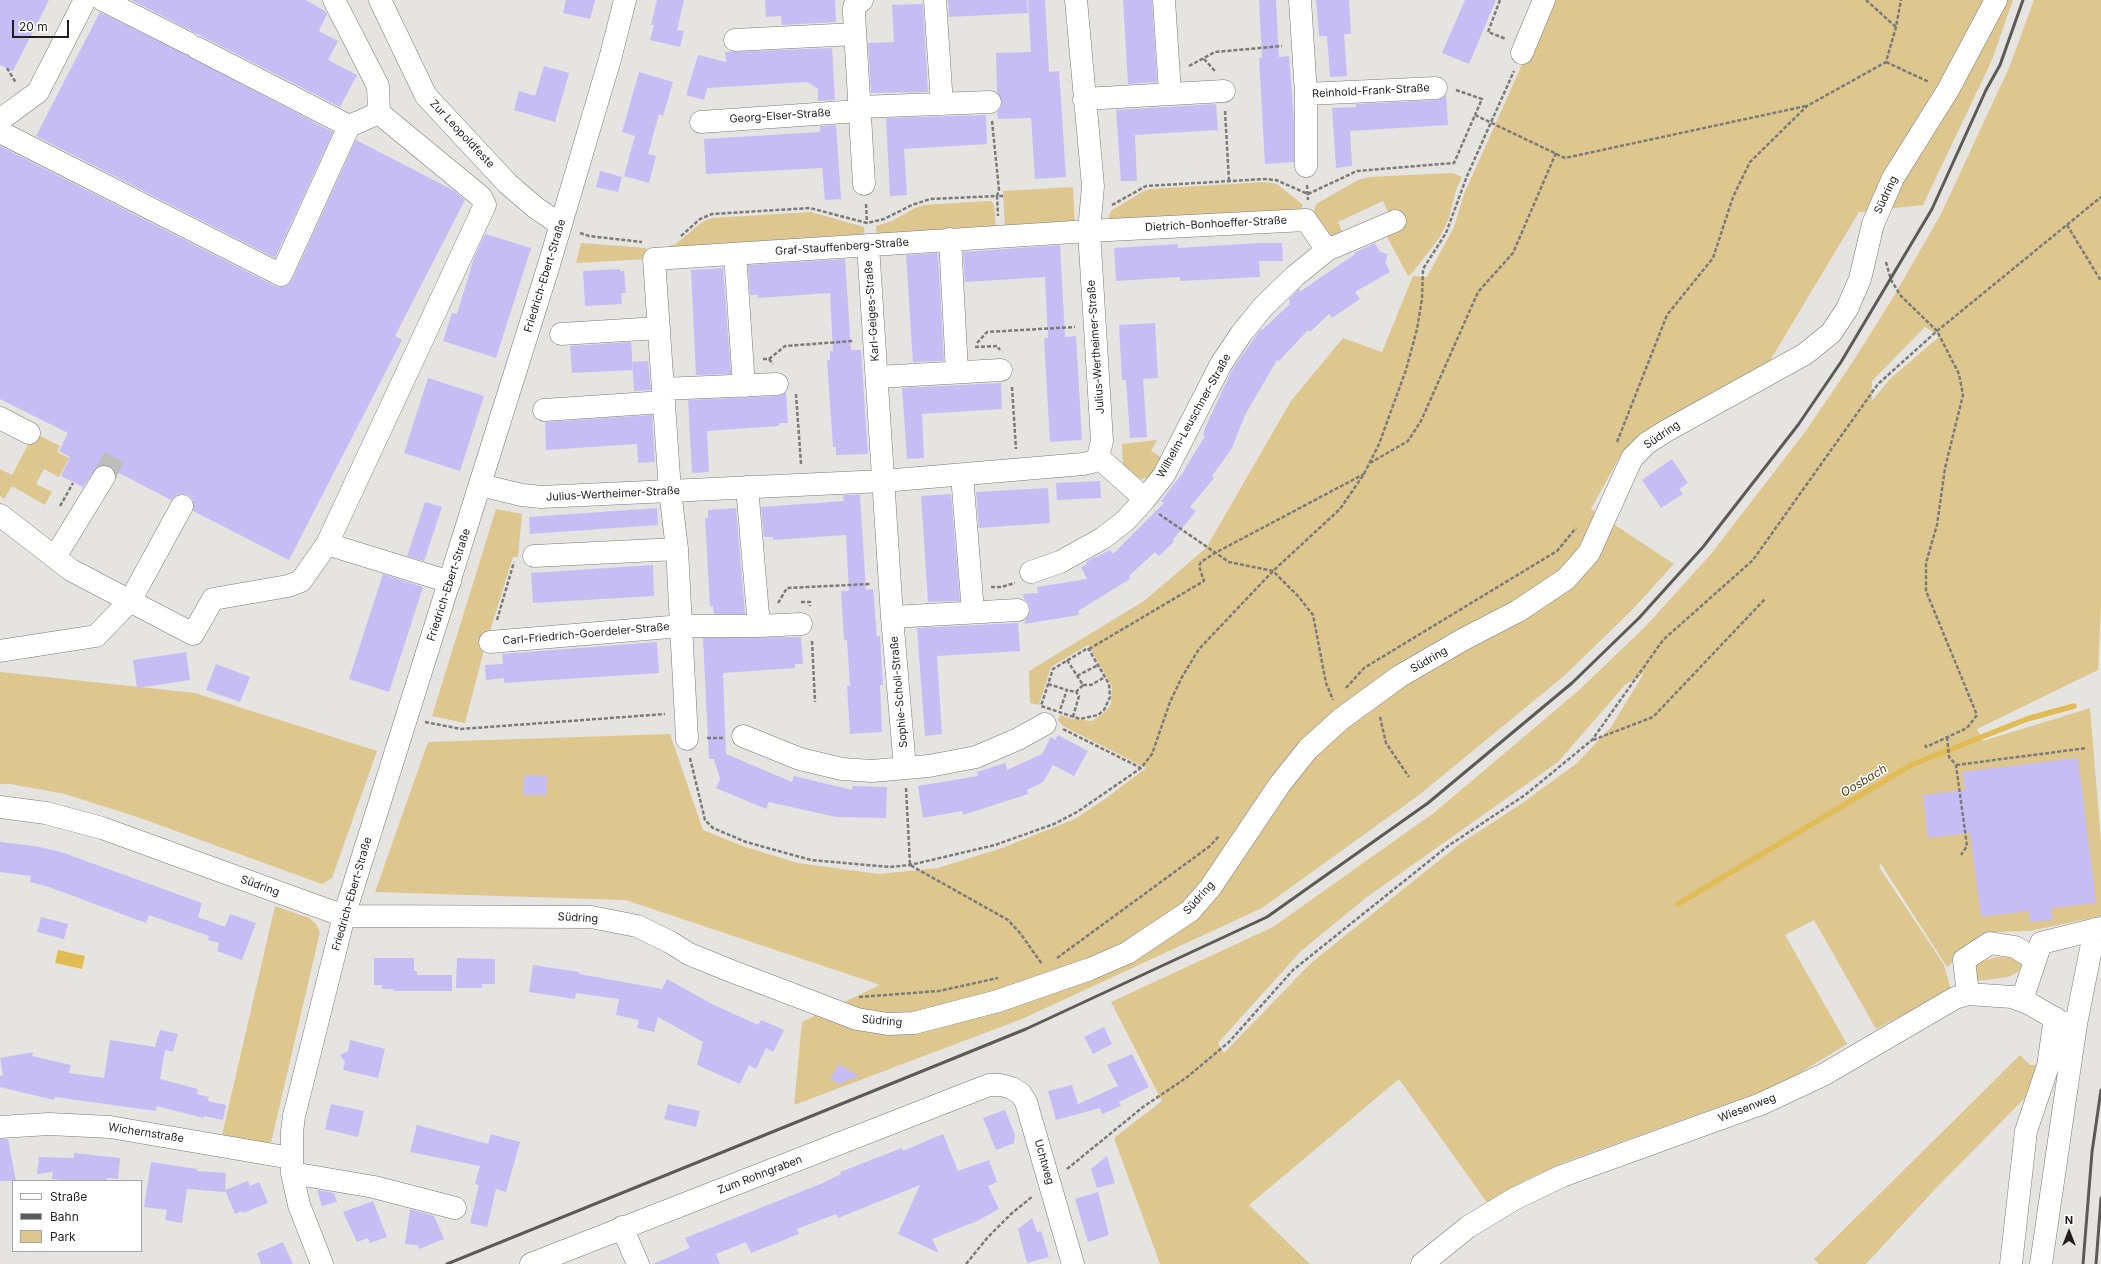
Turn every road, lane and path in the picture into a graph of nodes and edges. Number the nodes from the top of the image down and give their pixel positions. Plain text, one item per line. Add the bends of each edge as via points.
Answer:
1 (85, 0) edge
2 (103, 0) edge
3 (334, 0) edge
4 (380, 0) edge
5 (625, 0) edge
6 (862, 0) edge
7 (935, 0) edge
8 (1076, 0) edge
9 (1164, 0) edge
10 (1300, 0) edge
11 (1500, 0) edge
12 (1544, 0) edge
13 (1866, 0) edge
14 (1901, 0) edge
15 (1996, 0) edge
16 (1896, 27) junction
17 (855, 34) junction
18 (735, 40) dead end
19 (1303, 45) junction
20 (1524, 49) junction
21 (1204, 59) junction
22 (1886, 62) junction
23 (1170, 85) junction
24 (1436, 88) joint
25 (1948, 90) junction
26 (1224, 91) junction
27 (1306, 94) junction
28 (1084, 99) junction
29 (990, 102) joint
30 (942, 104) junction
31 (1807, 106) junction
32 (859, 109) junction
33 (379, 113) junction
34 (1475, 116) junction
35 (0, 120) edge
36 (701, 122) dead end
37 (1490, 122) junction
38 (349, 126) junction
39 (0, 132) edge
40 (1556, 153) junction
41 (1306, 166) joint
42 (1229, 180) junction
43 (864, 184) joint
44 (1308, 194) junction
45 (997, 196) junction
46 (1003, 196) dead end
47 (2101, 197) edge
48 (1306, 220) junction
49 (1395, 221) dead end
50 (1089, 222) junction
51 (867, 223) junction
52 (561, 225) junction
53 (2067, 226) junction
54 (999, 236) junction
55 (950, 239) junction
56 (676, 240) dead end
57 (646, 243) dead end
58 (868, 245) junction
59 (1327, 250) junction
60 (735, 254) junction
61 (1886, 258) dead end
62 (2101, 281) edge
63 (1094, 326) junction
64 (659, 328) junction
65 (1937, 331) junction
66 (561, 334) dead end
67 (874, 340) junction
68 (974, 347) dead end
69 (769, 358) junction
70 (742, 359) junction
71 (1001, 370) joint
72 (957, 372) junction
73 (877, 377) junction
74 (783, 380) junction
75 (744, 386) junction
76 (664, 396) junction
77 (544, 410) dead end
78 (0, 418) edge
79 (29, 433) dead end
80 (1614, 449) dead end
81 (1098, 457) junction
82 (1370, 463) junction
83 (1017, 470) junction
84 (1364, 474) junction
85 (962, 475) junction
86 (104, 476) tunnel mouth
87 (883, 481) junction
88 (480, 485) junction
89 (803, 485) junction
90 (747, 487) junction
91 (670, 491) junction
92 (1144, 500) junction
93 (182, 506) dead end
94 (2, 520) edge
95 (1580, 523) dead end
96 (327, 544) junction
97 (677, 549) junction
98 (1215, 553) junction
99 (534, 556) joint
100 (54, 557) junction
101 (1273, 571) junction
102 (1031, 572) joint
103 (450, 582) junction
104 (890, 583) junction
105 (971, 588) junction
106 (1764, 599) dead end
107 (130, 601) junction
108 (758, 605) junction
109 (1018, 610) dead end
110 (973, 612) junction
111 (892, 616) junction
112 (801, 624) joint
113 (682, 626) junction
114 (759, 626) junction
115 (490, 642) joint
116 (1089, 649) junction
117 (0, 651) edge
118 (1067, 660) junction
119 (1098, 665) junction
120 (1077, 676) junction
121 (1105, 677) junction
122 (1048, 684) junction
123 (1083, 685) junction
124 (1067, 690) junction
125 (1344, 691) dead end
126 (1076, 692) junction
127 (1374, 695) junction
128 (1339, 696) dead end
129 (815, 702) dead end
130 (686, 713) junction
131 (1073, 717) junction
132 (406, 718) junction
133 (1052, 718) junction
134 (743, 736) joint
135 (1948, 737) junction
136 (687, 739) junction
137 (1592, 740) junction
138 (1924, 744) dead end
139 (2087, 748) dead end
140 (1956, 764) junction
141 (905, 768) junction
142 (1141, 768) junction
143 (1409, 777) dead end
144 (0, 807) edge
145 (1220, 835) dead end
146 (1960, 855) dead end
147 (910, 865) junction
148 (344, 916) junction
149 (2098, 928) edge
150 (2036, 959) junction
151 (1048, 975) junction
152 (999, 978) dead end
153 (1968, 994) junction
154 (2022, 1000) junction
155 (831, 1010) junction
156 (2056, 1018) junction
157 (2076, 1024) junction
158 (989, 1085) joint
159 (0, 1127) edge
160 (292, 1166) junction
161 (1050, 1183) junction
162 (455, 1208) dead end
163 (622, 1227) junction
164 (322, 1264) edge
165 (531, 1264) edge
166 (638, 1264) edge
167 (966, 1264) edge
168 (1073, 1264) edge
169 (1422, 1264) edge
170 (2011, 1264) edge
171 (2041, 1264) edge

1 - 35 street via 38,92
2 - 38 street
3 - 33 street via 378,86
4 - 52 street, Zur Leopoldfeste via 426,96 508,184
5 - 52 street, Friedrich-Ebert-Straße
6 - 17 street via 854,7
7 - 30 street
8 - 28 street, Julius-Wertheimer-Straße
9 - 23 street
10 - 19 street, Reinhold-Frank-Straße
11 - 20 path via 1488,32
12 - 20 street
13 - 16 path
14 - 16 path
15 - 25 street, Südring
16 - 22 path
17 - 18 street
17 - 32 street
19 - 21 path via 1215,52
19 - 27 street, Reinhold-Frank-Straße
20 - 37 path
21 - 23 path
21 - 26 path via 1221,76
22 - 25 path
22 - 31 path
23 - 26 street
23 - 28 street
24 - 27 street, Reinhold-Frank-Straße
24 - 34 path via 1450,88 1482,99
25 - 127 street, Südring via 1893,178 1873,224 1860,279 1847,309 1831,333 1804,354 1647,443 1632,458 1588,553 1566,579 1518,611 1400,676
26 - 42 path
27 - 41 street, Reinhold-Frank-Straße
28 - 50 street, Julius-Wertheimer-Straße via 1093,186
29 - 30 street, Georg-Elser-Straße
29 - 45 path via 999,190
30 - 32 street, Georg-Elser-Straße
31 - 40 path via 1564,158
31 - 80 path via 1750,162 1733,197 1713,258 1667,315
32 - 36 street, Georg-Elser-Straße
32 - 43 street
33 - 38 street
33 - 96 street via 481,197 485,205
34 - 37 path
34 - 44 path via 1454,163 1357,171
37 - 40 path
37 - 82 path via 1446,234 1423,269 1417,329 1406,370
38 - 39 street via 281,275
40 - 82 path via 1513,253 1478,292 1421,421 1408,441
41 - 44 path
42 - 44 path via 1276,180
42 - 50 path via 1146,186
43 - 51 path
44 - 48 path
45 - 46 path
45 - 51 path via 930,199 884,219
45 - 54 path
47 - 53 path
48 - 50 street, Dietrich-Bonhoeffer-Straße
48 - 59 street
49 - 59 street, Wilhelm-Leuschner-Straße
50 - 54 street, Graf-Stauffenberg-Straße
50 - 63 street, Julius-Wertheimer-Straße
51 - 56 path via 810,208 712,214 700,219
51 - 58 path
52 - 57 path via 589,236
52 - 88 street, Friedrich-Ebert-Straße
53 - 62 path
53 - 65 path
54 - 55 street, Graf-Stauffenberg-Straße
55 - 58 street, Graf-Stauffenberg-Straße
55 - 72 street
58 - 60 street, Graf-Stauffenberg-Straße
58 - 67 street, Karl-Geiges-Straße
59 - 92 street, Wilhelm-Leuschner-Straße via 1263,307 1241,334 1221,364 1164,475
60 - 64 street, Graf-Stauffenberg-Straße via 654,259
60 - 70 street
61 - 65 path via 1891,280 1900,296
63 - 68 path via 987,332
63 - 81 street, Julius-Wertheimer-Straße via 1102,441
64 - 66 street
64 - 76 street, Graf-Stauffenberg-Straße
65 - 135 path via 1960,374 1963,394 1945,468 1937,525 1926,563 1926,591 1977,715 1968,728
65 - 137 path via 1878,384 1753,560 1663,640
67 - 69 path via 785,346
67 - 73 street, Karl-Geiges-Straße
69 - 70 path
69 - 74 path
70 - 75 street
71 - 72 street, Karl-Geiges-Straße
71 - 83 path via 1011,369
72 - 73 street, Karl-Geiges-Straße
73 - 87 street, Karl-Geiges-Straße
74 - 75 street
74 - 89 path
75 - 76 street
76 - 77 street
76 - 91 street, Graf-Stauffenberg-Straße
78 - 79 street
81 - 83 street, Julius-Wertheimer-Straße via 1083,464
81 - 92 street
82 - 84 path
83 - 85 street, Julius-Wertheimer-Straße
84 - 98 path
84 - 101 path via 1340,509
85 - 87 street, Julius-Wertheimer-Straße
85 - 105 street
86 - 100 street
87 - 89 street, Julius-Wertheimer-Straße
87 - 104 street, Sophie-Scholl-Straße
88 - 91 street, Julius-Wertheimer-Straße via 541,497
88 - 103 street, Friedrich-Ebert-Straße
89 - 90 street, Julius-Wertheimer-Straße
90 - 91 street, Julius-Wertheimer-Straße
90 - 108 street
91 - 97 street, Carl-Friedrich-Goerdeler-Straße
92 - 98 path
92 - 102 street, Wilhelm-Leuschner-Straße via 1125,521 1103,538 1060,562
93 - 107 street
94 - 100 street
95 - 125 path via 1557,552 1364,668
96 - 103 street
96 - 107 street via 301,582 214,599 193,634
97 - 99 street
97 - 113 street, Carl-Friedrich-Goerdeler-Straße
98 - 101 path via 1229,562
98 - 116 path via 1199,566 1204,582
99 - 115 path via 532,560 514,561
100 - 107 street via 71,570
101 - 128 path via 1313,615 1326,683 1334,702
101 - 142 path via 1199,649 1170,702 1152,754
102 - 105 path via 1014,584
103 - 132 street, Friedrich-Ebert-Straße
104 - 108 path via 787,588 779,604
104 - 111 street, Sophie-Scholl-Straße
105 - 110 street
106 - 137 path via 1653,717
107 - 117 street via 96,636
108 - 114 street
109 - 110 street
110 - 111 street
111 - 141 street, Sophie-Scholl-Straße
112 - 114 street
112 - 129 path via 811,623
113 - 114 street
113 - 115 street, Carl-Friedrich-Goerdeler-Straße
113 - 130 street, Carl-Friedrich-Goerdeler-Straße
116 - 118 path
116 - 119 path
118 - 120 path
118 - 122 path via 1053,669
119 - 120 path
119 - 121 path
120 - 123 path
121 - 123 path via 1091,685
121 - 131 path via 1110,690 1108,704 1104,710 1089,718
122 - 124 path
122 - 133 path via 1041,706
123 - 126 path
124 - 126 path
124 - 133 path
126 - 131 path via 1079,696
127 - 143 path via 1386,744
127 - 151 street, Südring via 1341,719 1308,749 1280,784 1210,888 1190,911 1127,953 1090,969
130 - 132 path via 461,729
130 - 136 street, Carl-Friedrich-Goerdeler-Straße
131 - 133 path
132 - 148 street, Friedrich-Ebert-Straße
133 - 141 street via 1018,739 976,757
133 - 142 path via 1050,719 1060,727
134 - 136 path
134 - 141 street via 775,751 822,766 872,771
135 - 138 path via 1926,747
135 - 140 path via 1948,757
136 - 147 path via 705,820 713,828 746,842 811,860 883,866
137 - 161 path via 1525,795 1448,846 1293,970 1229,1042 1186,1078 1143,1107
139 - 140 path
140 - 146 path via 1967,846
141 - 147 path
142 - 147 path via 1077,812 1054,824 995,845
144 - 148 street, Südring via 46,813 102,828
145 - 151 path via 1210,846
147 - 151 path via 1008,920 1020,933
148 - 155 street, Südring via 591,917 637,926 689,954
148 - 160 street, Friedrich-Ebert-Straße via 294,1116
149 - 150 street via 2041,943
149 - 157 street
150 - 153 street via 2015,947 1990,944 1964,960
150 - 154 street
151 - 155 street, Südring via 998,1001 914,1023 888,1024 857,1019
152 - 155 path via 939,991 856,997
153 - 154 street, Wiesenweg
153 - 169 street, Wiesenweg via 1859,1045 1823,1075 1761,1104 1562,1176 1514,1199 1468,1227
154 - 156 street, Wiesenweg
156 - 157 street, Wiesenweg via 2060,1022
156 - 170 street via 2048,1066 2026,1131
157 - 171 street
158 - 161 street, Uchtweg via 1012,1088 1021,1094 1026,1102
158 - 163 street, Zum Rohngraben via 889,1126
159 - 160 street, Wichernstraße via 50,1124 110,1127
160 - 162 street
160 - 164 street, Friedrich-Ebert-Straße via 299,1205
161 - 167 path via 1012,1213
161 - 168 street, Uchtweg
163 - 165 street, Zum Rohngraben
163 - 166 street

